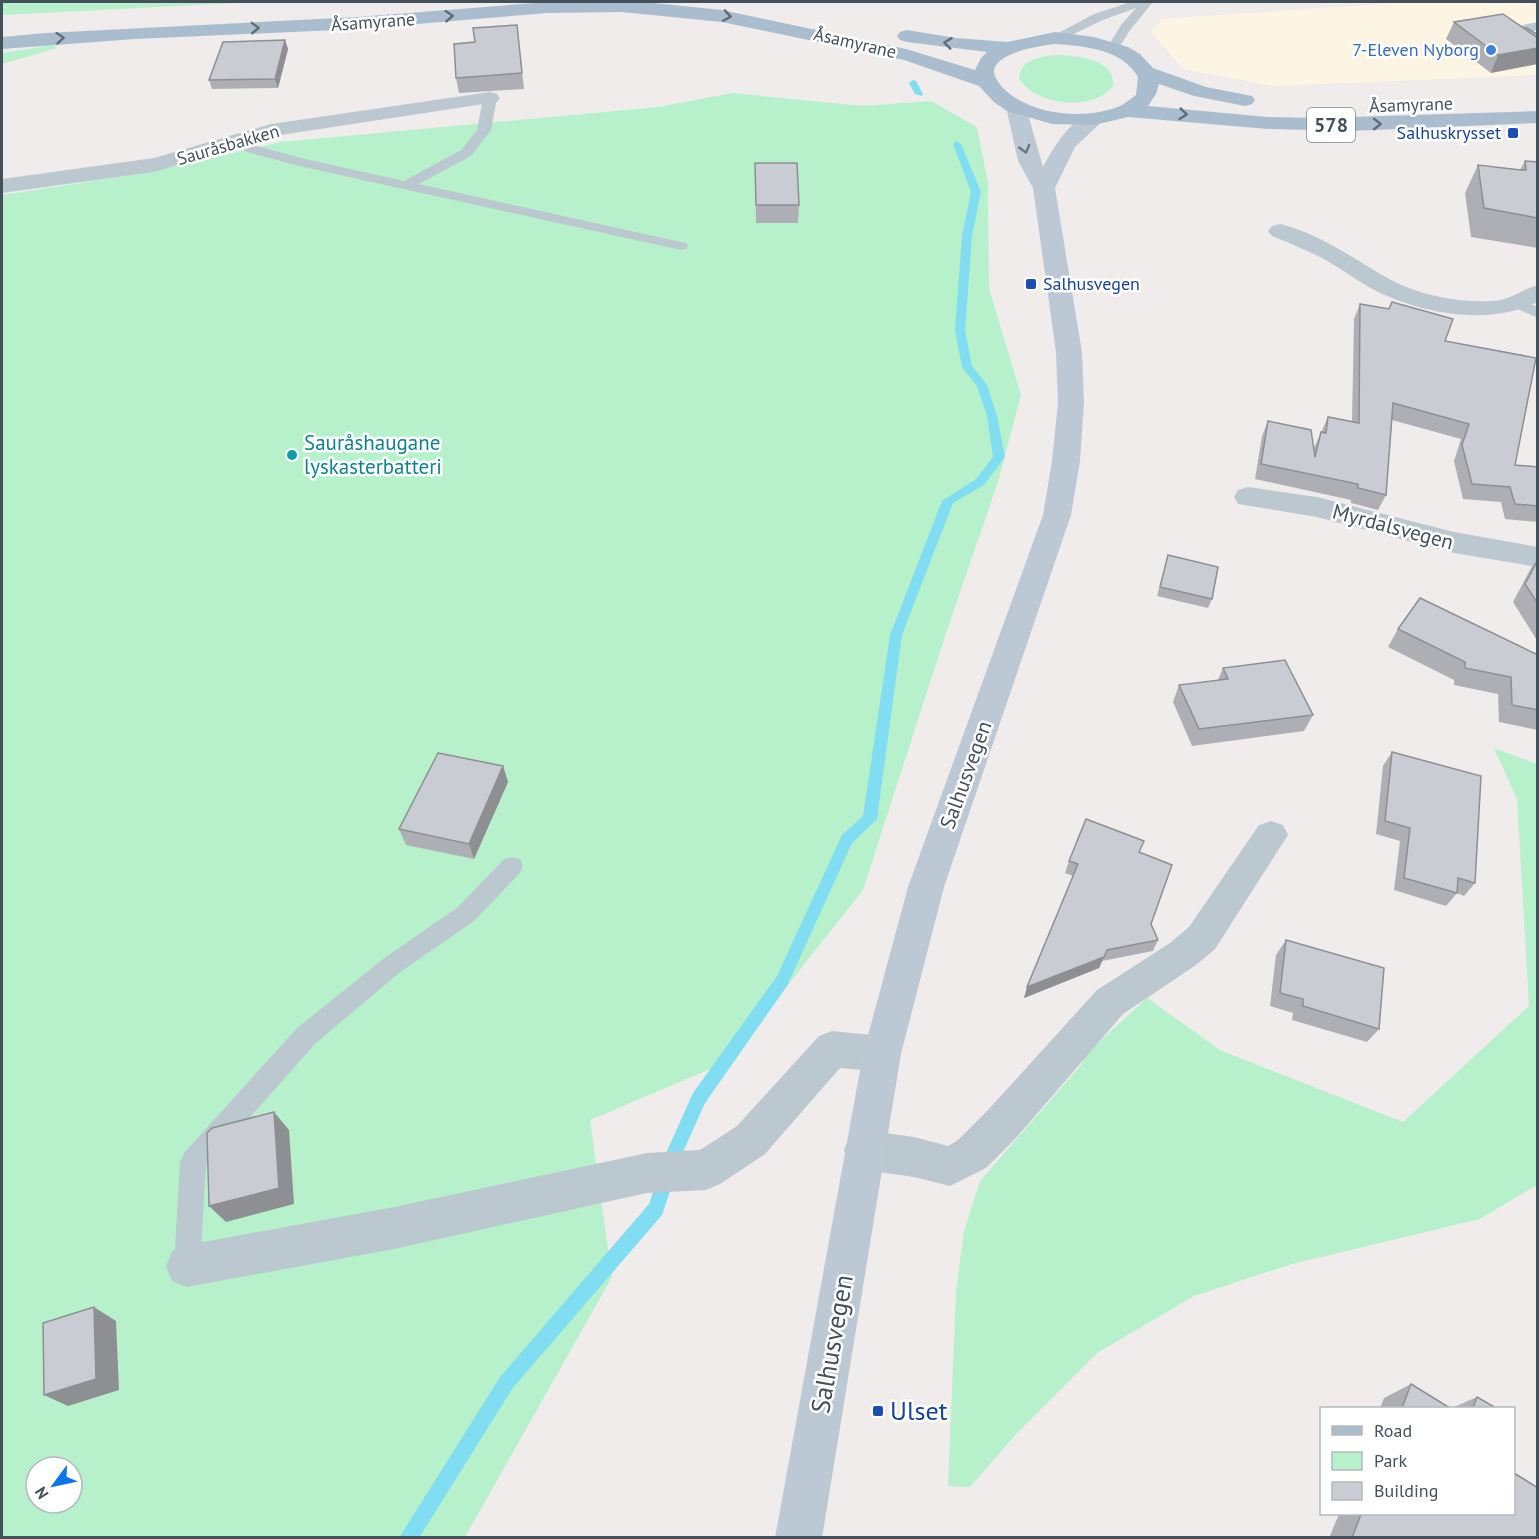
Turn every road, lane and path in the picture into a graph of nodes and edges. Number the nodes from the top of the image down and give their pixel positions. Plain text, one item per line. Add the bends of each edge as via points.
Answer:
1 (448, 2) edge
2 (1145, 2) edge
3 (847, 23) dead end
4 (1538, 26) edge
5 (2, 28) edge
6 (1055, 38) junction
7 (1538, 40) edge
8 (2, 43) edge
9 (1006, 48) junction
10 (1113, 48) junction
11 (1146, 72) junction
12 (987, 82) junction
13 (490, 98) joint
14 (1538, 100) edge
15 (1016, 107) junction
16 (1125, 111) junction
17 (1538, 117) edge
18 (1094, 119) junction
19 (234, 141) junction
20 (407, 185) junction
21 (2, 186) edge
22 (1044, 188) junction
23 (1280, 231) dead end
24 (681, 246) dead end
25 (1538, 292) edge
26 (1516, 303) junction
27 (1538, 314) edge
28 (1248, 497) dead end
29 (1538, 558) edge
30 (1270, 835) dead end
31 (512, 866) dead end
32 (882, 1054) junction
33 (864, 1150) junction
34 (187, 1266) joint
35 (798, 1538) edge

1 - 5 main road, Åsamyrane
2 - 6 lane via 1119,7
2 - 10 lane
9 -> 3 main road, Åsamyrane / 578 via 924,40
4 - 7 lane via 1522,30
6 - 9 main road, 578
6 - 10 main road, 578
8 -> 12 main road, Åsamyrane / 578 via 574,8 657,8 727,15 906,55
9 - 12 main road via 988,63
10 - 11 main road, 578
11 - 14 main road, Åsamyrane / 578 via 1201,93 1259,102 1344,107
11 - 16 main road, 578 via 1149,90
12 - 15 main road, 578 via 1002,99
13 - 19 street, Sauråsbakken via 271,130
13 - 20 lane via 484,130 466,153
15 - 18 main road, 578 via 1053,117
15 -> 22 main road, Salhusvegen via 1029,161
16 -> 17 main road, Åsamyrane / 578 via 1337,125
16 - 18 main road, 578
18 - 22 main road via 1066,144
19 - 20 lane via 299,162
19 - 21 street, Sauråsbakken via 154,165
20 - 24 lane
22 - 32 main road, Salhusvegen via 1070,352 1071,403 1057,515 926,887
23 - 26 street via 1413,297 1467,308
25 - 26 street
26 - 27 lane
28 - 29 street, Myrdalsvegen via 1317,507 1444,542
30 - 33 street via 1202,938 1110,1002 972,1154 950,1166 914,1156
31 - 34 lane via 466,914 391,966 306,1036 193,1162
32 - 33 main road, Salhusvegen
32 - 34 street via 832,1049 751,1140 706,1170 647,1173 394,1228
33 - 35 main road, Salhusvegen

